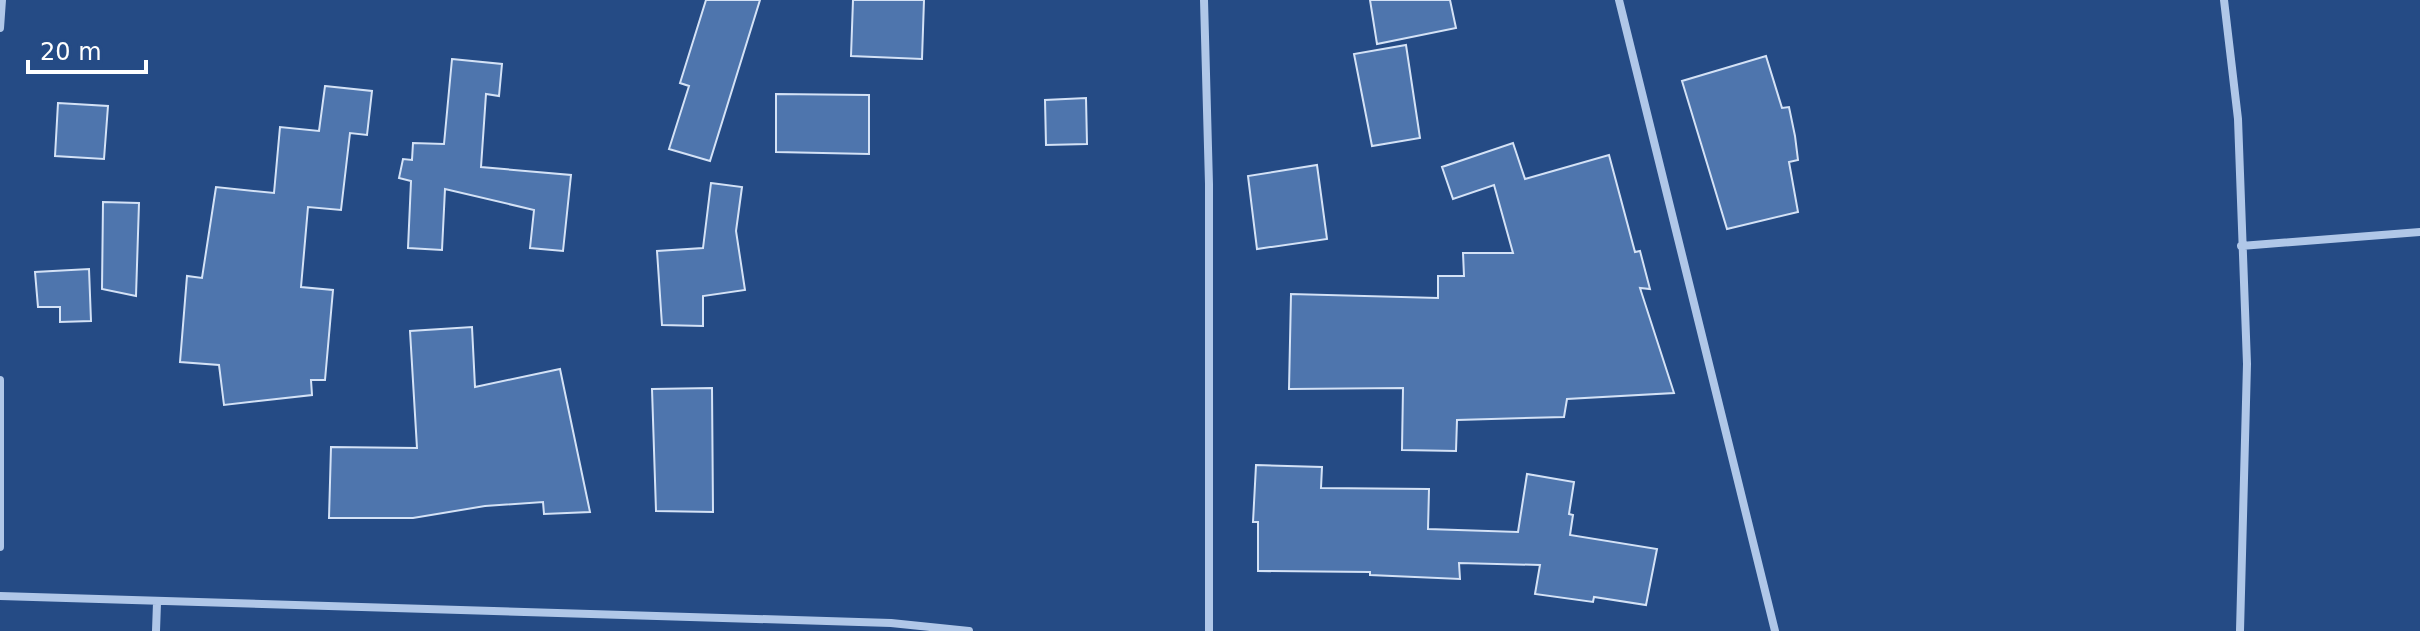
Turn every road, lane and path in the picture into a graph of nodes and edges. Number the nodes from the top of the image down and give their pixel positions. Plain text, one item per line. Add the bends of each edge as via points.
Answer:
1 (2, 0) edge
2 (1204, 0) edge
3 (1619, 0) edge
4 (2224, 0) edge
5 (0, 28) edge
6 (2420, 232) edge
7 (2241, 246) junction
8 (0, 380) edge
9 (0, 547) edge
10 (0, 596) edge
11 (157, 603) junction
12 (890, 627) edge
13 (156, 631) edge
14 (969, 631) edge
15 (1209, 631) edge
16 (1775, 631) edge
17 (2240, 631) edge

1 - 5 street
2 - 15 street
3 - 16 street
4 - 7 street via 2238,119
6 - 7 street
7 - 17 street via 2247,364
8 - 9 street
10 - 11 street
11 - 12 street
11 - 13 street
12 - 14 street

